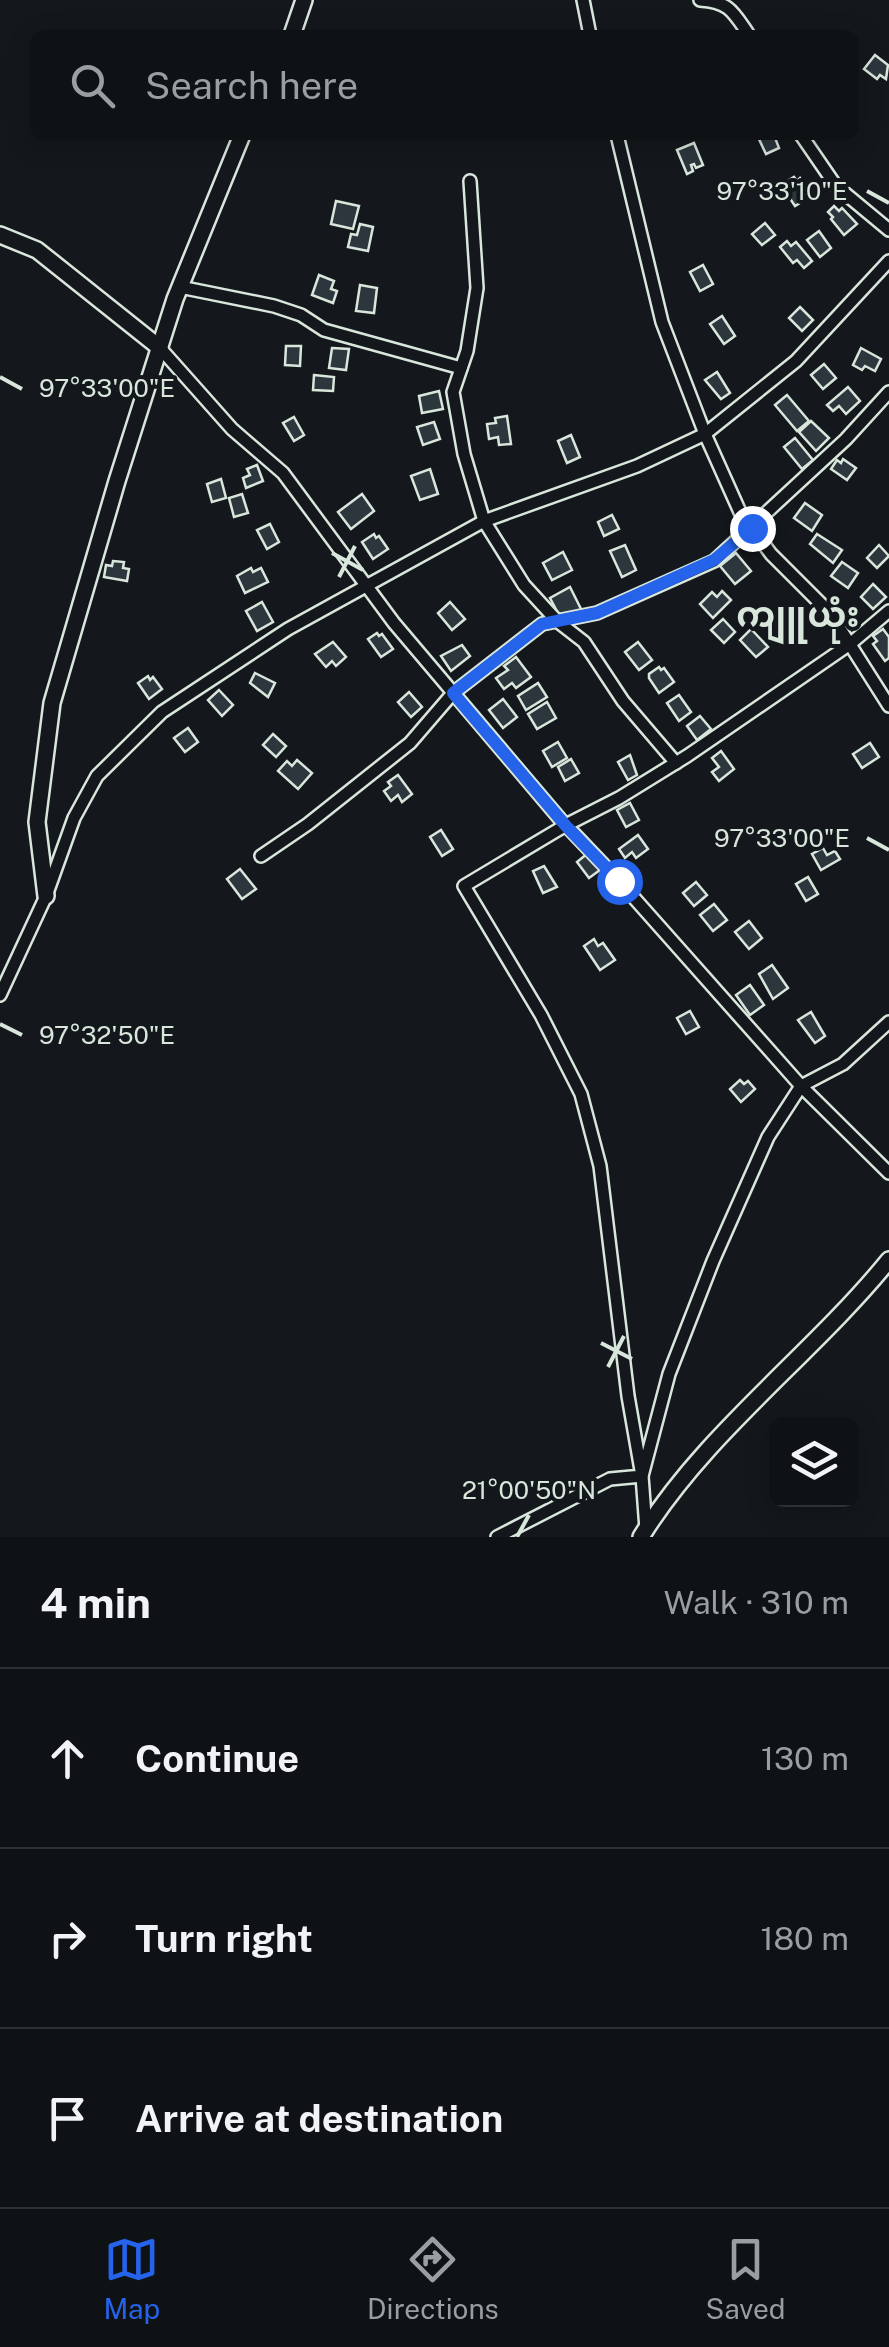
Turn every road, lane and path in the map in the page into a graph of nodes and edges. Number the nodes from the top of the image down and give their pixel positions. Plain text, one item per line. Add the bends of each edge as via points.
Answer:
1 (304, 0) edge
2 (583, 0) edge
3 (700, 0) edge
4 (294, 30) edge
5 (589, 30) edge
6 (746, 30) edge
7 (240, 140) edge
8 (618, 140) edge
9 (804, 140) edge
10 (470, 182) dead end
11 (889, 230) edge
12 (0, 235) edge
13 (889, 260) edge
14 (180, 286) junction
15 (160, 348) junction
16 (461, 368) junction
17 (889, 392) edge
18 (874, 412) junction
19 (889, 421) edge
20 (705, 434) junction
21 (484, 521) junction
22 (752, 528) junction
23 (367, 586) junction
24 (889, 611) edge
25 (557, 621) junction
26 (850, 644) junction
27 (453, 693) junction
28 (889, 706) edge
29 (676, 763) junction
30 (566, 826) junction
31 (261, 856) dead end
32 (46, 896) junction
33 (0, 995) edge
34 (889, 1022) edge
35 (801, 1086) junction
36 (889, 1174) edge
37 (889, 1260) edge
38 (642, 1476) junction
39 (644, 1533) edge
40 (497, 1537) edge

1 - 4 street
2 - 5 street
3 - 6 street via 719,1
7 - 14 street
8 - 20 street via 662,322
9 - 11 street via 836,186
10 - 16 street via 477,288
12 - 15 street via 37,250
13 - 20 street via 796,360
14 - 15 street
14 - 16 street via 274,306 324,330
15 - 23 street via 232,429 283,473
15 - 32 street via 52,704 37,822
16 - 21 street via 453,392
17 - 18 street
18 - 19 street
18 - 22 street
20 - 21 street
20 - 22 street
21 - 23 street
21 - 25 street via 524,585
22 - 25 street via 714,560 597,613
22 - 26 street
23 - 27 street
23 - 32 street via 162,712 98,776 74,818
24 - 26 street
25 - 27 street via 542,624
25 - 29 street via 584,642
26 - 28 street
26 - 29 street
27 - 30 street
27 - 31 street via 410,743
29 - 30 street
30 - 35 street
30 - 38 street via 464,886 581,1094 600,1166
32 - 33 street
34 - 35 street via 843,1064
35 - 36 street
35 - 38 street via 768,1137 713,1261 669,1374
37 - 39 street via 702,1457
38 - 39 street
38 - 40 street via 610,1479

